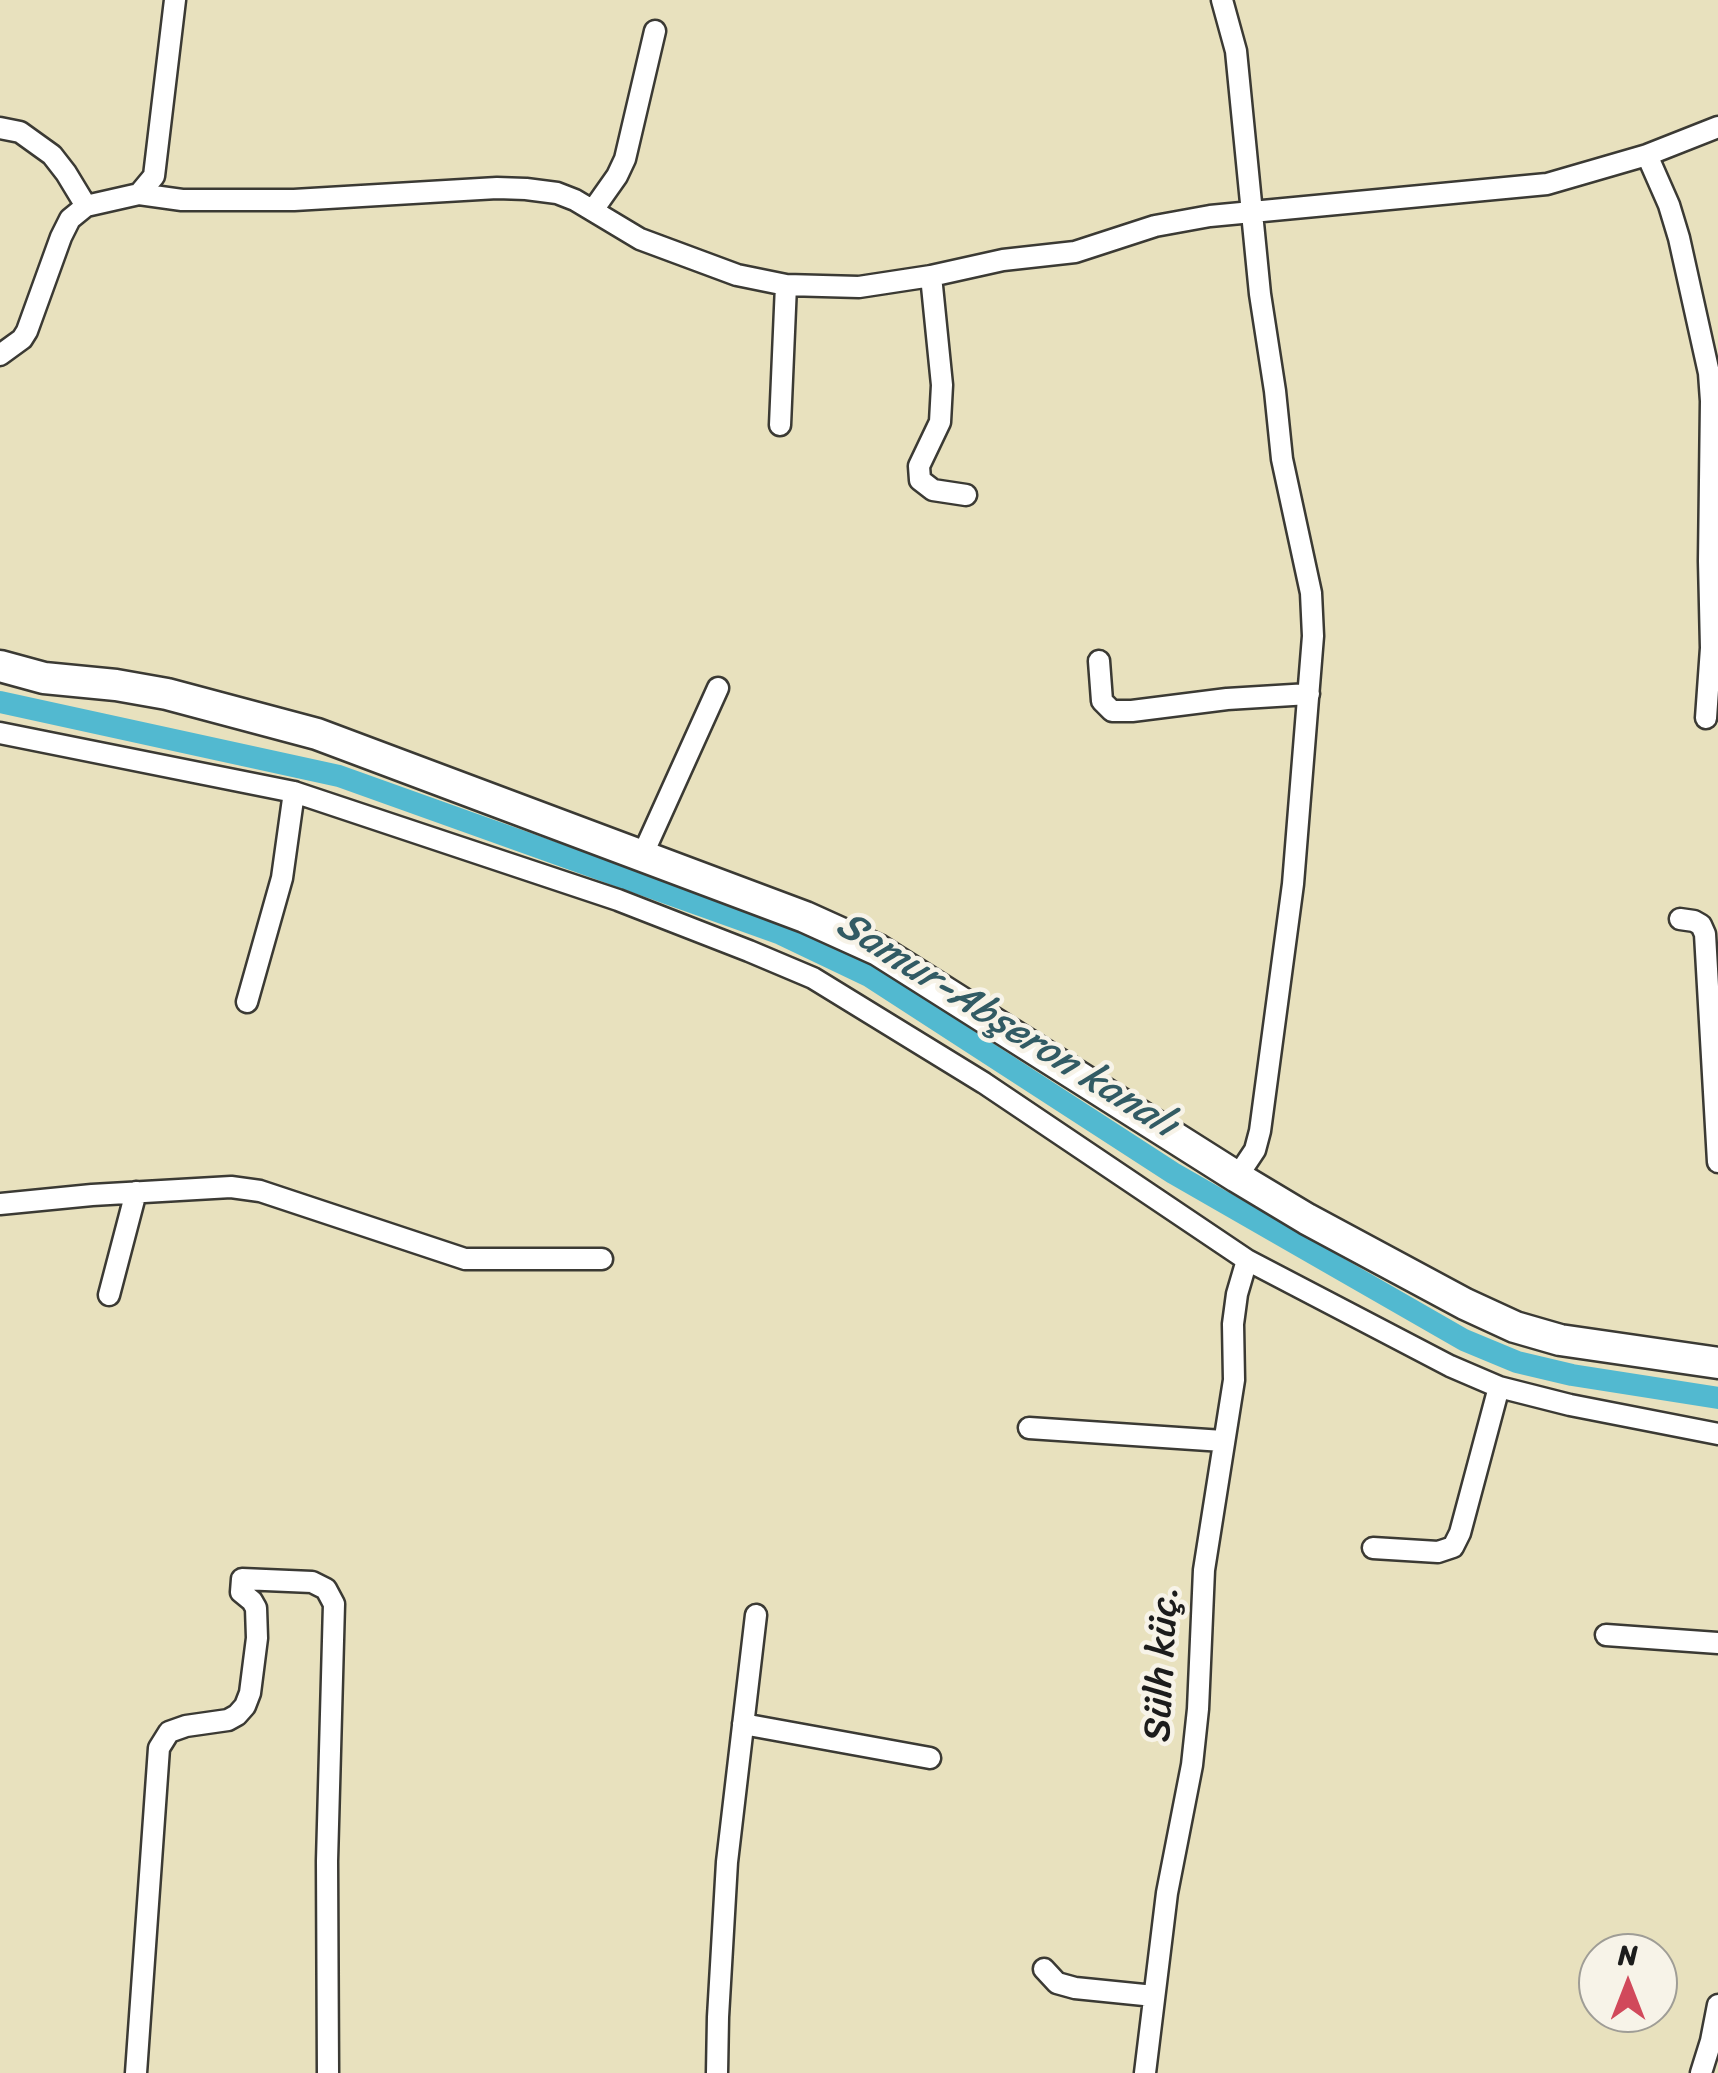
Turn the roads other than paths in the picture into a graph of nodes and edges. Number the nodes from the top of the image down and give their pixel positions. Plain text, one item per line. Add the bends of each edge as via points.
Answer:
1 (175, 0) edge
2 (1222, 0) edge
3 (655, 31) dead end
4 (1718, 127) edge
5 (0, 128) edge
6 (1647, 154) junction
7 (139, 194) junction
8 (86, 206) junction
9 (593, 210) junction
10 (1251, 211) junction
11 (931, 276) junction
12 (786, 285) junction
13 (0, 355) edge
14 (780, 425) dead end
15 (966, 495) dead end
16 (1098, 661) dead end
17 (0, 666) edge
18 (718, 688) dead end
19 (1309, 694) junction
20 (1706, 718) dead end
21 (0, 734) edge
22 (294, 792) junction
23 (642, 856) junction
24 (1680, 919) dead end
25 (246, 1002) dead end
26 (1718, 1162) edge
27 (1237, 1177) junction
28 (136, 1192) junction
29 (0, 1204) edge
30 (602, 1258) dead end
31 (1247, 1260) junction
32 (109, 1295) dead end
33 (1718, 1354) edge
34 (1718, 1363) edge
35 (1499, 1387) junction
36 (1029, 1428) dead end
37 (1718, 1434) edge
38 (1223, 1441) junction
39 (1373, 1548) dead end
40 (756, 1614) dead end
41 (1606, 1635) dead end
42 (1718, 1643) edge
43 (742, 1724) junction
44 (930, 1758) dead end
45 (1044, 1969) dead end
46 (1154, 1996) junction
47 (1718, 2004) edge
48 (136, 2073) edge
49 (328, 2073) edge
50 (717, 2073) edge
51 (1145, 2073) edge
52 (1702, 2073) edge

1 - 7 street via 158,160
2 - 10 street via 1238,65
3 - 9 street via 625,160
4 - 6 street
5 - 8 street via 20,132 52,155
6 - 10 street via 1547,184
6 - 20 street via 1679,238 1711,401
7 - 8 street
7 - 9 street via 294,200 497,188 558,194
8 - 13 street via 61,237 27,331
9 - 12 street via 640,240
10 - 11 street via 1155,226 1075,252
10 - 19 street via 1282,459 1311,594
11 - 12 street via 859,287
11 - 15 street via 942,386 940,422 918,466 920,480 933,490
12 - 14 street
16 - 19 street via 1102,702 1112,710
17 - 23 street via 143,689 286,724
18 - 23 street
19 - 27 street via 1293,884 1260,1131
21 - 22 street
22 - 25 street via 282,878
22 - 31 street via 618,900 812,978 984,1083
23 - 27 street via 878,950
24 - 26 street via 1701,925 1705,934
27 - 34 street via 1516,1327 1560,1340
28 - 29 street
28 - 30 street via 260,1191 465,1259
28 - 32 street
31 - 35 street
31 - 38 street, Sülh küç. via 1233,1324 1234,1380
33 - 34 street
35 - 37 street
35 - 39 street via 1453,1547
36 - 38 street
38 - 46 street, Sülh küç. via 1204,1570 1192,1765
40 - 43 street
41 - 42 street
43 - 44 street
43 - 50 street via 727,1862
45 - 46 street via 1074,1988
46 - 51 street, Sülh küç.
47 - 52 street
48 - 49 street via 159,1748 169,1732 228,1720 245,1706 257,1638 254,1604 241,1592 242,1579 312,1582 334,1604

